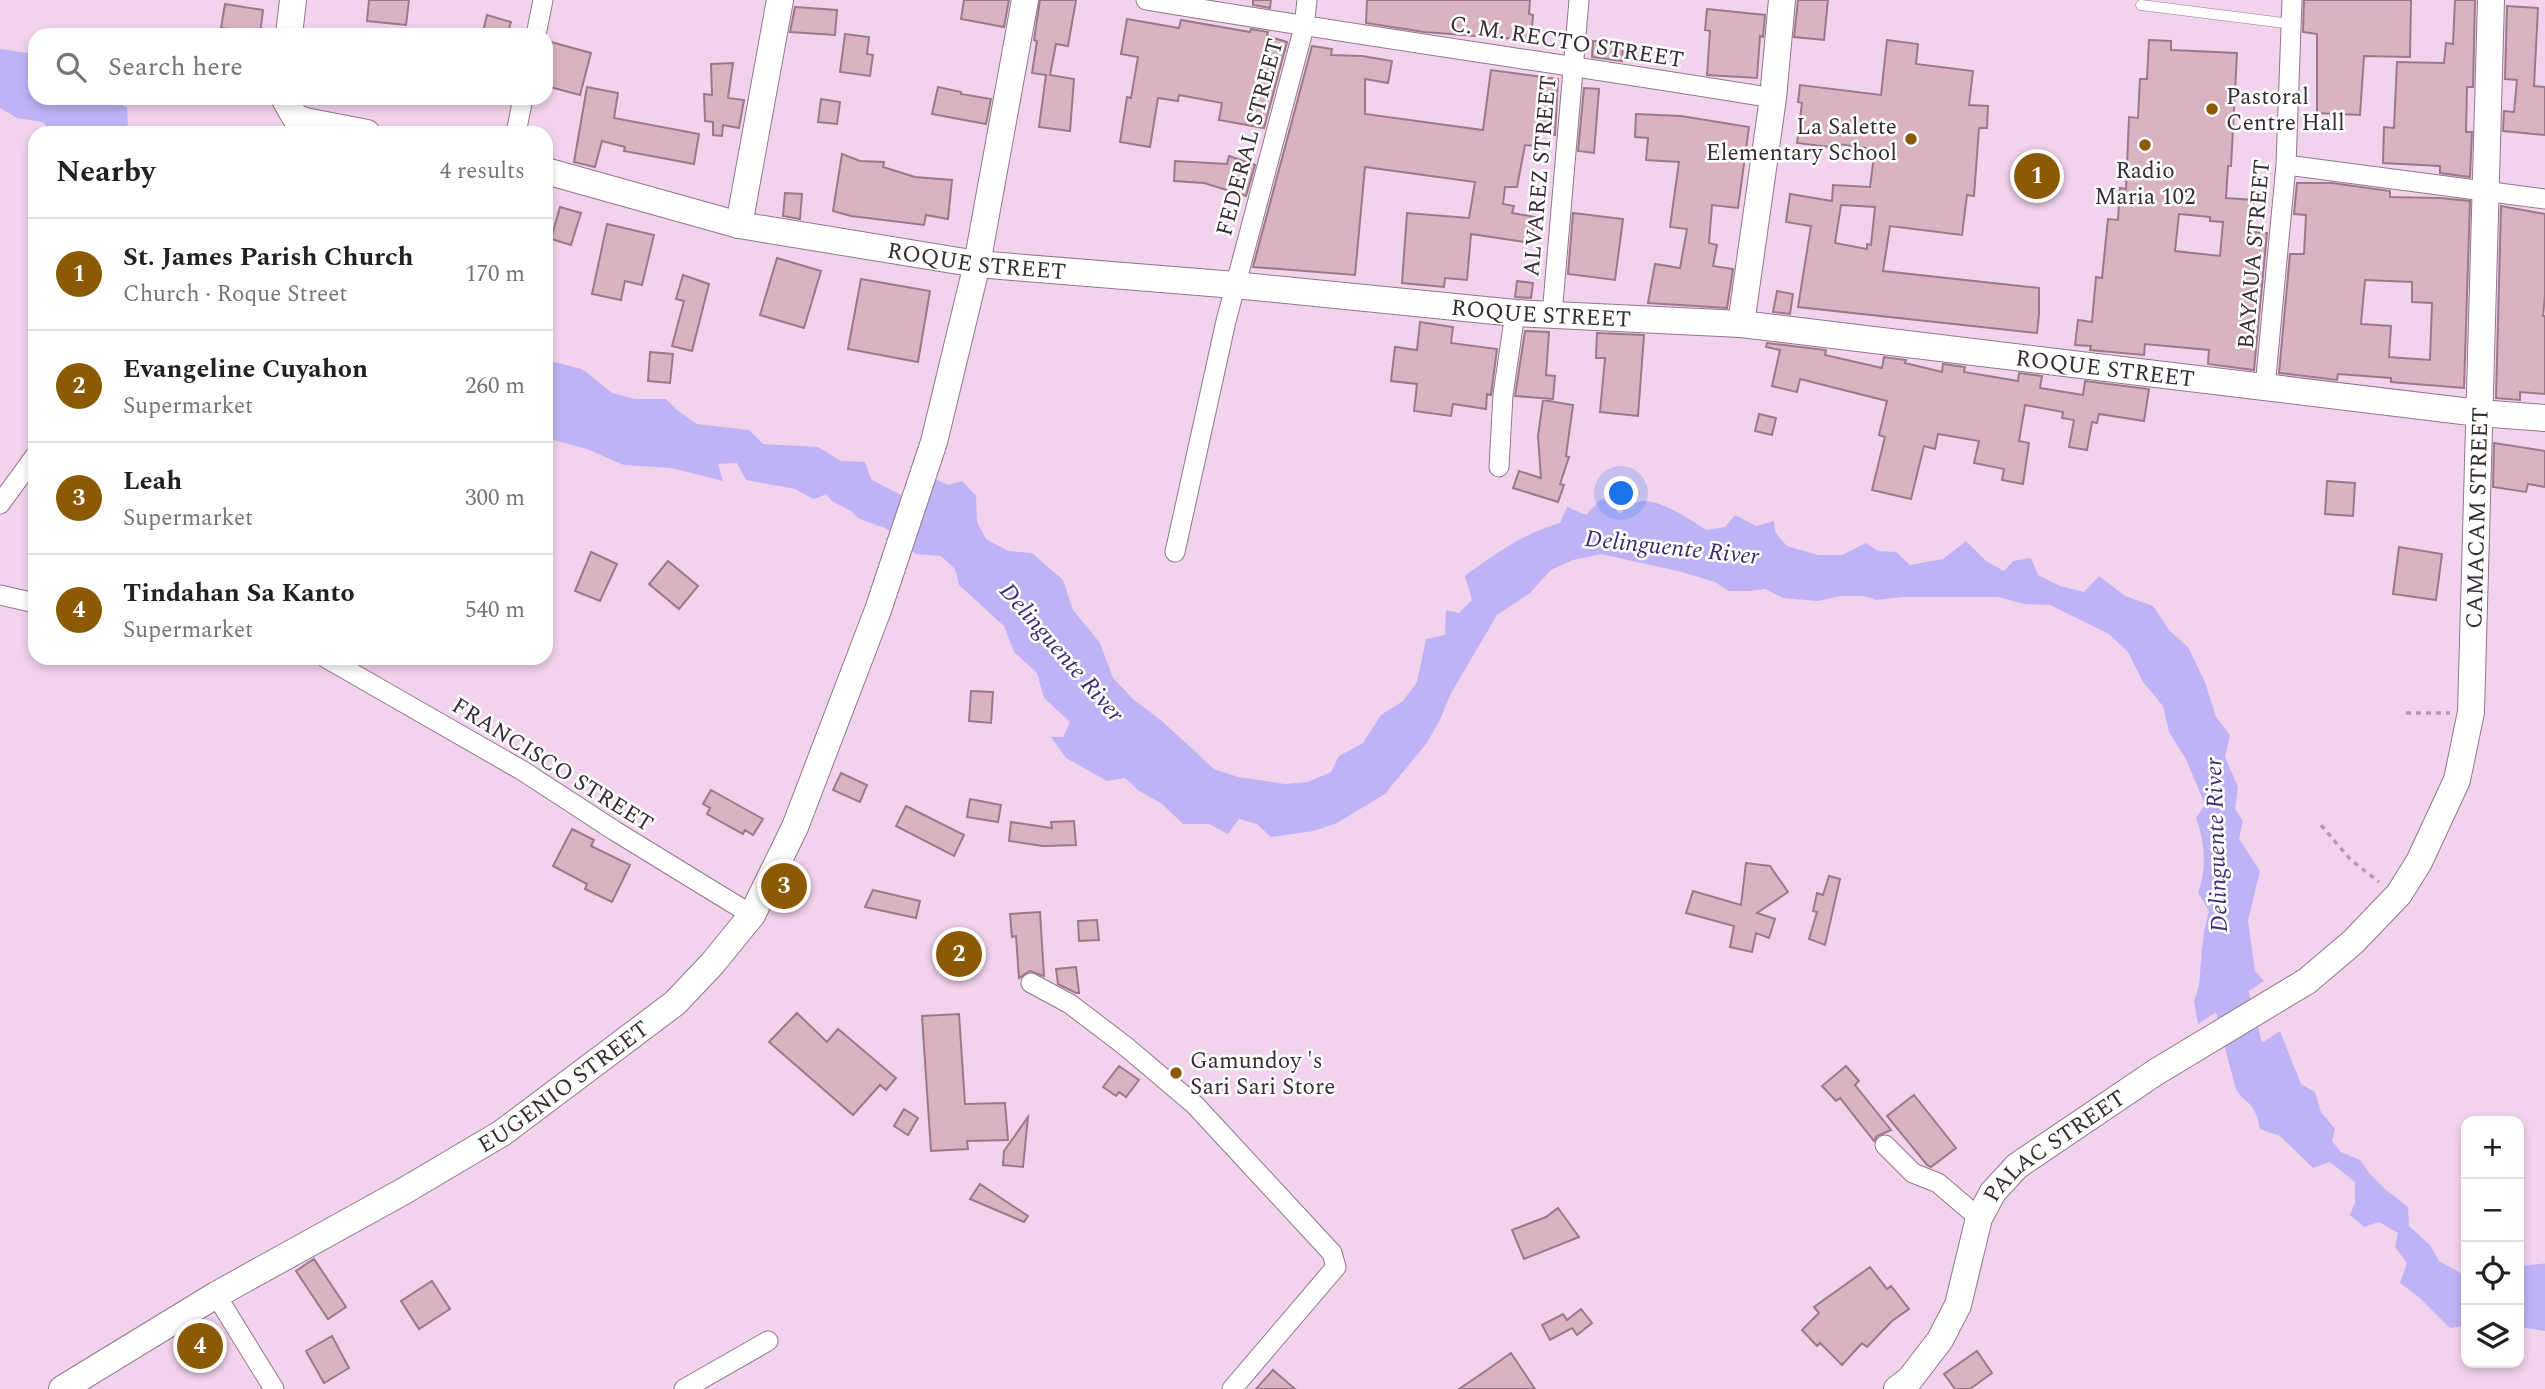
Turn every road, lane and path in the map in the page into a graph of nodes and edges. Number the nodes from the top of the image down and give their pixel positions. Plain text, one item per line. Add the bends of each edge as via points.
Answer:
1 (293, 0) edge
2 (543, 0) edge
3 (780, 0) edge
4 (1025, 0) edge
5 (1146, 0) edge
6 (1307, 0) edge
7 (1579, 0) edge
8 (1782, 0) edge
9 (2292, 0) edge
10 (2491, 0) edge
11 (2141, 5) dead end
12 (2291, 24) junction
13 (1304, 27) junction
14 (290, 28) edge
15 (537, 28) edge
16 (1573, 65) junction
17 (1773, 98) junction
18 (288, 105) edge
19 (522, 105) edge
20 (331, 126) edge
21 (517, 126) edge
22 (2286, 166) junction
23 (553, 172) edge
24 (2484, 192) junction
25 (2545, 199) edge
26 (740, 225) junction
27 (977, 264) junction
28 (1235, 285) junction
29 (1515, 313) junction
30 (1552, 315) junction
31 (1741, 324) junction
32 (2266, 387) junction
33 (2479, 413) junction
34 (2545, 418) edge
35 (28, 466) edge
36 (1499, 467) dead end
37 (0, 505) edge
38 (1175, 552) dead end
39 (0, 595) edge
40 (28, 601) edge
41 (338, 665) edge
42 (2471, 712) junction
43 (2406, 713) dead end
44 (2321, 825) dead end
45 (2399, 894) junction
46 (752, 915) junction
47 (2307, 981) joint
48 (1031, 983) dead end
49 (1885, 1145) dead end
50 (1979, 1217) junction
51 (216, 1295) junction
52 (768, 1341) dead end
53 (62, 1389) edge
54 (274, 1389) edge
55 (684, 1389) edge
56 (1232, 1389) edge
57 (1897, 1389) edge

1 - 14 street
2 - 15 street
3 - 26 street
4 - 27 street, EUGENIO STREET
5 - 13 street, C. M. RECTO STREET
6 - 13 street, FEDERAL STREET
7 - 16 street, ALVAREZ STREET
8 - 17 street
9 - 12 street, BAYAUA STREET
10 - 24 street, CAMACAM STREET
11 - 12 lane
12 - 22 street, BAYAUA STREET
13 - 16 street, C. M. RECTO STREET
13 - 28 street, FEDERAL STREET
16 - 17 street, C. M. RECTO STREET
16 - 30 street, ALVAREZ STREET
17 - 31 street
18 - 20 street via 295,117
19 - 21 street
22 - 24 street
22 - 32 street, BAYAUA STREET
23 - 26 street, ROQUE STREET
24 - 25 street
24 - 33 street, CAMACAM STREET
26 - 27 street, ROQUE STREET
27 - 28 street, ROQUE STREET
27 - 46 street, EUGENIO STREET via 934,442 877,610 795,827
28 - 29 street, ROQUE STREET
28 - 38 street, FEDERAL STREET
29 - 30 street, ROQUE STREET
29 - 36 street
30 - 31 street, ROQUE STREET
31 - 32 street, ROQUE STREET
32 - 33 street, ROQUE STREET
33 - 34 street, ROQUE STREET
33 - 42 street, CAMACAM STREET
35 - 37 street
39 - 40 street
41 - 46 street, FRANCISCO STREET via 523,771
42 - 43 path
42 - 45 street, CAMACAM STREET via 2457,780
44 - 45 path via 2359,867
45 - 47 street, CAMACAM STREET
46 - 51 street, EUGENIO STREET via 675,1003 502,1133
47 - 50 street, PALAC STREET via 2156,1072 2017,1166 1993,1192
48 - 56 street via 1070,1004 1195,1105 1332,1253 1336,1267
49 - 50 street via 1913,1172 1938,1183
50 - 57 street, PALAC STREET via 1958,1305 1940,1340
51 - 53 street, EUGENIO STREET
51 - 54 street
52 - 55 street

